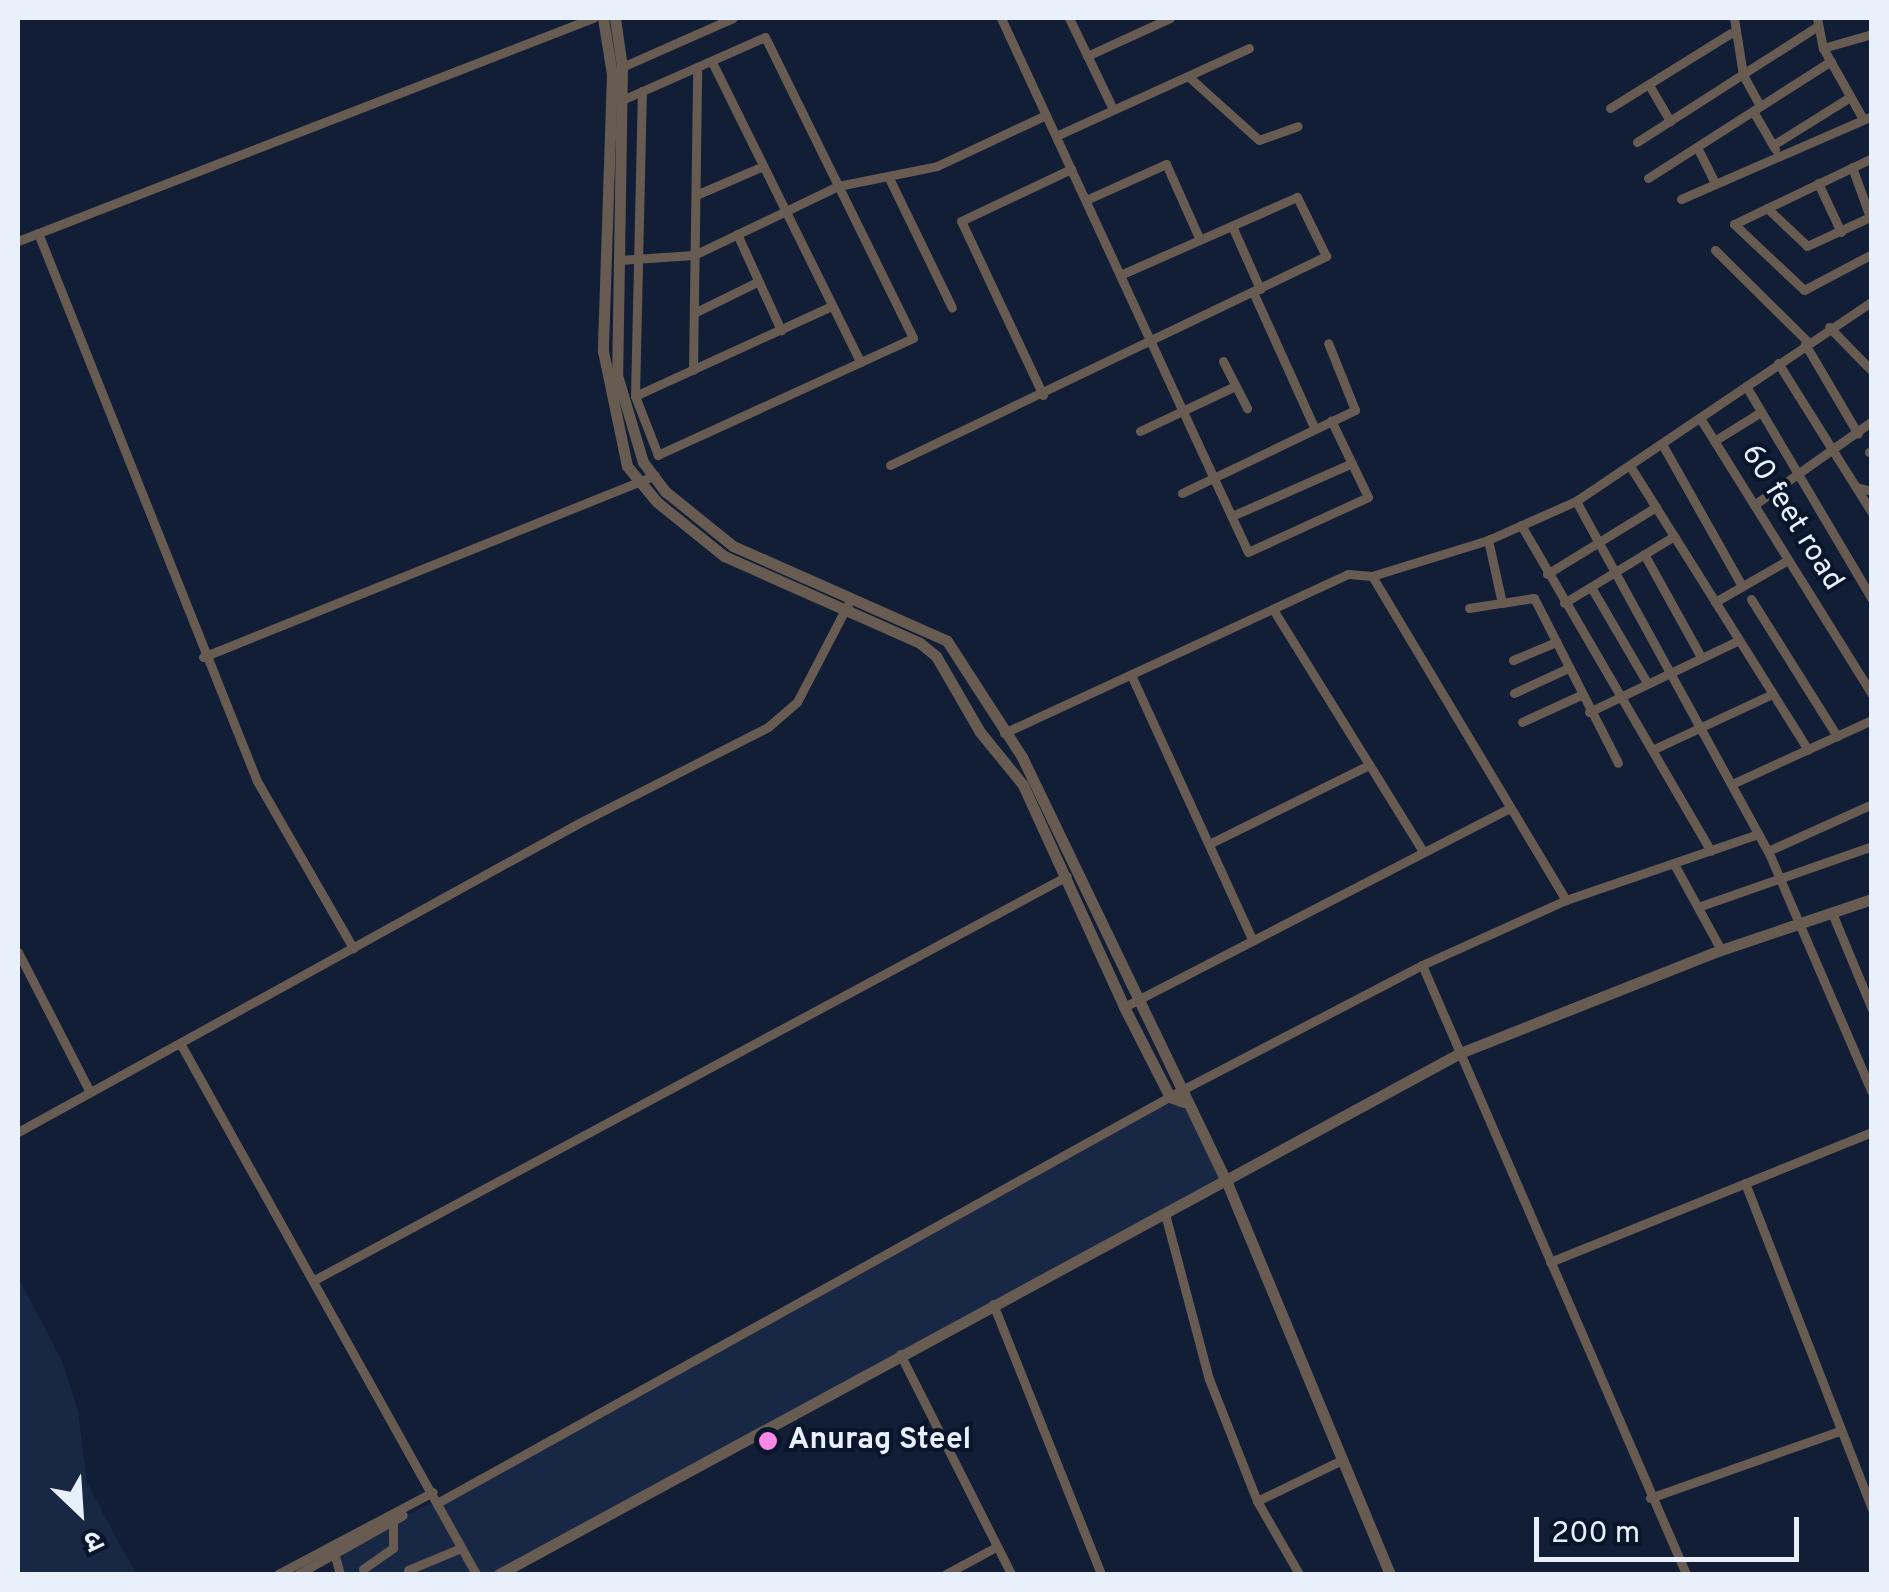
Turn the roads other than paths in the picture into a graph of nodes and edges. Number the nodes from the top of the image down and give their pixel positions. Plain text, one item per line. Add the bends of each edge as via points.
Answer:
1 (593, 18) edge
2 (603, 18) edge
3 (614, 18) edge
4 (734, 18) edge
5 (1002, 18) edge
6 (1068, 18) edge
7 (1170, 18) edge
8 (1734, 18) edge
9 (1816, 22) edge
10 (1731, 33) junction
11 (1872, 34) edge
12 (1250, 48) dead end
13 (1824, 48) junction
14 (1087, 56) junction
15 (1831, 61) junction
16 (712, 62) junction
17 (622, 67) junction
18 (697, 70) junction
19 (1743, 75) junction
20 (1189, 77) junction
21 (1649, 85) junction
22 (642, 91) junction
23 (1850, 97) junction
24 (622, 100) junction
25 (1610, 108) dead end
26 (1113, 109) junction
27 (1756, 109) junction
28 (1046, 115) junction
29 (1867, 118) edge
30 (1670, 121) junction
31 (1298, 126) dead end
32 (1056, 136) junction
33 (1638, 142) dead end
34 (1773, 144) junction
35 (1697, 146) junction
36 (1779, 156) junction
37 (1872, 158) edge
38 (763, 166) junction
39 (1852, 167) junction
40 (1072, 169) junction
41 (888, 178) junction
42 (1648, 178) dead end
43 (1715, 183) junction
44 (1818, 183) junction
45 (838, 186) junction
46 (696, 195) junction
47 (1681, 199) dead end
48 (1086, 200) junction
49 (1767, 208) junction
50 (786, 212) junction
51 (1871, 216) edge
52 (1232, 226) junction
53 (1841, 232) junction
54 (38, 233) junction
55 (737, 234) junction
56 (1200, 240) junction
57 (18, 241) edge
58 (1715, 250) dead end
59 (1872, 254) edge
60 (694, 256) junction
61 (639, 259) junction
62 (619, 260) junction
63 (1120, 274) junction
64 (758, 281) junction
65 (1257, 290) junction
66 (1872, 301) edge
67 (832, 306) junction
68 (952, 308) dead end
69 (694, 314) junction
70 (1829, 327) junction
71 (781, 330) junction
72 (1151, 342) junction
73 (1328, 343) dead end
74 (1806, 343) junction
75 (1224, 361) dead end
76 (860, 362) junction
77 (1778, 363) junction
78 (692, 370) junction
79 (1872, 371) edge
80 (1236, 386) junction
81 (1746, 386) junction
82 (1043, 394) junction
83 (635, 396) junction
84 (1247, 408) dead end
85 (1183, 410) junction
86 (1761, 412) junction
87 (1700, 418) junction
88 (1331, 420) junction
89 (1872, 422) edge
90 (1314, 427) junction
91 (1140, 431) dead end
92 (1858, 434) junction
93 (1714, 441) junction
94 (1662, 444) junction
95 (1834, 453) junction
96 (1352, 463) junction
97 (890, 465) dead end
98 (1630, 466) junction
99 (1798, 475) junction
100 (655, 476) junction
101 (1214, 477) junction
102 (639, 482) junction
103 (1856, 487) junction
104 (1872, 491) edge
105 (1182, 493) dead end
106 (1576, 500) junction
107 (1754, 506) junction
108 (1656, 507) junction
109 (1872, 513) edge
110 (1232, 516) junction
111 (1521, 526) junction
112 (1674, 536) junction
113 (1488, 540) junction
114 (1602, 543) junction
115 (1644, 554) junction
116 (1788, 560) junction
117 (1617, 571) junction
118 (1547, 574) junction
119 (1372, 576) junction
120 (1742, 586) junction
121 (1590, 587) junction
122 (1556, 590) junction
123 (1534, 598) junction
124 (1751, 599) dead end
125 (1872, 599) edge
126 (1715, 602) junction
127 (1502, 603) junction
128 (1564, 603) junction
129 (848, 604) junction
130 (1469, 608) dead end
131 (1274, 611) junction
132 (1739, 640) junction
133 (1556, 642) junction
134 (203, 657) junction
135 (1701, 658) junction
136 (1513, 660) dead end
137 (1568, 668) junction
138 (1671, 672) junction
139 (1132, 677) junction
140 (1647, 683) junction
141 (1514, 693) dead end
142 (1772, 694) junction
143 (1872, 694) edge
144 (1581, 695) junction
145 (1620, 696) junction
146 (1589, 712) junction
147 (1872, 720) edge
148 (1522, 722) dead end
149 (1701, 727) junction
150 (1004, 733) junction
151 (1837, 736) junction
152 (1652, 750) junction
153 (1808, 750) junction
154 (1618, 763) dead end
155 (1369, 765) junction
156 (1732, 784) junction
157 (1872, 804) edge
158 (1509, 808) junction
159 (1758, 834) junction
160 (1208, 844) junction
161 (1872, 846) edge
162 (1422, 850) junction
163 (1710, 851) junction
164 (1768, 851) junction
165 (1674, 864) junction
166 (1073, 873) junction
167 (1780, 879) junction
168 (1872, 899) edge
169 (1566, 900) junction
170 (1698, 906) junction
171 (1832, 914) junction
172 (1801, 926) junction
173 (1253, 941) junction
174 (353, 948) junction
175 (1721, 950) junction
176 (18, 952) edge
177 (1422, 965) junction
178 (1130, 1004) junction
179 (1872, 1009) edge
180 (180, 1043) junction
181 (1460, 1053) junction
182 (90, 1092) junction
183 (1872, 1092) edge
184 (1178, 1097) junction
185 (18, 1132) edge
186 (1872, 1132) edge
187 (1225, 1178) junction
188 (1745, 1182) junction
189 (1164, 1214) junction
190 (1550, 1262) junction
191 (316, 1279) junction
192 (993, 1304) junction
193 (900, 1354) junction
194 (1839, 1431) junction
195 (1342, 1460) junction
196 (436, 1497) junction
197 (1650, 1498) junction
198 (1257, 1502) junction
199 (1872, 1509) edge
200 (396, 1516) junction
201 (996, 1547) junction
202 (461, 1548) junction
203 (332, 1551) junction
204 (363, 1569) dead end
205 (408, 1570) dead end
206 (278, 1574) edge
207 (298, 1574) edge
208 (340, 1574) edge
209 (476, 1574) edge
210 (499, 1574) edge
211 (946, 1574) edge
212 (1012, 1574) edge
213 (1100, 1574) edge
214 (1299, 1574) edge
215 (1390, 1574) edge
216 (1686, 1574) edge

1 - 54 street
2 - 102 street via 612,74 603,352 619,445
3 - 17 street
4 - 17 street
5 - 28 street
6 - 14 street
7 - 14 street
8 - 10 street
9 - 13 street
9 - 19 street
10 - 19 street
10 - 21 street
11 - 13 street
12 - 20 street
13 - 15 street
14 - 26 street
15 - 23 street
15 - 27 street
16 - 18 street
16 - 38 street
16 - 45 street via 764,37
17 - 24 street
18 - 22 street
18 - 46 street
19 - 27 street
19 - 30 street
20 - 26 street
20 - 31 street via 1260,140
21 - 25 street
21 - 30 street
22 - 24 street
22 - 61 street
23 - 29 street
23 - 34 street
24 - 62 street
26 - 32 street
27 - 34 street
27 - 35 street
28 - 32 street
28 - 41 street via 937,166
29 - 36 street
30 - 33 street
32 - 40 street
34 - 36 street
35 - 42 street
35 - 43 street
36 - 43 street
37 - 39 street
38 - 46 street
38 - 50 street
39 - 44 street
39 - 51 street
40 - 48 street
40 - 82 street via 961,221
41 - 45 street
41 - 68 street
43 - 47 street
44 - 49 street
44 - 53 street
45 - 50 street
45 - 76 street via 912,338
46 - 60 street
48 - 56 street via 1166,164
48 - 63 street
49 - 53 street via 1807,246
49 - 59 street via 1734,224 1800,289 1814,289
50 - 55 street
50 - 67 street
51 - 53 street
52 - 56 street
52 - 65 street
52 - 65 street via 1298,198 1326,256
54 - 57 street
54 - 134 street
55 - 60 street
55 - 64 street
56 - 63 street
58 - 74 street
60 - 61 street
60 - 69 street
61 - 62 street
61 - 83 street
62 - 100 street via 616,375 632,436
63 - 72 street
64 - 69 street
64 - 71 street
65 - 72 street
65 - 90 street
66 - 70 street
67 - 71 street
67 - 76 street
69 - 78 street
70 - 74 street
70 - 79 street
71 - 78 street
72 - 82 street
72 - 85 street
73 - 88 street via 1356,403
74 - 77 street
74 - 92 street
75 - 80 street
76 - 83 street via 658,455
77 - 81 street
77 - 95 street
78 - 83 street
80 - 84 street
80 - 85 street
81 - 86 street
81 - 87 street
82 - 97 street
85 - 91 street
85 - 101 street
86 - 93 street
86 - 99 street
87 - 93 street, 60 feet road
87 - 94 street
88 - 90 street
88 - 96 street
89 - 92 street
90 - 101 street
92 - 95 street
93 - 107 street, 60 feet road
94 - 98 street
94 - 120 street
95 - 99 street
95 - 103 street
96 - 110 street
96 - 110 street via 1368,497 1248,552
98 - 106 street
98 - 108 street
99 - 107 street
99 - 125 street
100 - 102 street
100 - 129 street via 733,546
101 - 105 street
101 - 110 street
102 - 129 street via 724,556
102 - 134 street
103 - 104 street
103 - 109 street
106 - 111 street
106 - 114 street
107 - 116 street, 60 feet road
108 - 112 street
108 - 114 street
111 - 113 street
111 - 118 street
112 - 115 street
112 - 126 street
113 - 119 street
113 - 127 street
114 - 117 street
114 - 118 street
115 - 117 street
115 - 135 street
116 - 120 street
116 - 143 street, 60 feet road
117 - 121 street
117 - 138 street
118 - 122 street
119 - 131 street via 1348,574
119 - 158 street
120 - 126 street
121 - 128 street
121 - 140 street
122 - 123 street
122 - 128 street
123 - 127 street
123 - 133 street
124 - 151 street
126 - 132 street
127 - 130 street
128 - 145 street
129 - 150 street via 947,641
129 - 166 street via 936,656 980,732 1014,769
129 - 174 street via 785,717
131 - 139 street
131 - 155 street
132 - 135 street
132 - 142 street
133 - 136 street
133 - 137 street
134 - 174 street via 256,780
135 - 138 street
137 - 141 street
137 - 144 street
138 - 140 street
138 - 149 street
139 - 150 street
139 - 160 street
140 - 145 street
142 - 149 street
142 - 153 street
144 - 146 street
144 - 148 street
145 - 146 street
145 - 152 street
146 - 154 street
147 - 151 street
149 - 152 street
149 - 156 street
150 - 166 street
151 - 153 street
152 - 163 street
153 - 156 street
155 - 160 street
155 - 162 street
156 - 159 street
157 - 164 street
158 - 162 street
158 - 169 street
159 - 163 street
159 - 164 street
160 - 173 street
161 - 167 street
162 - 173 street
163 - 165 street
164 - 167 street
165 - 169 street
165 - 170 street
166 - 178 street
166 - 191 street
167 - 170 street
167 - 172 street
168 - 171 street
169 - 177 street
170 - 175 street
171 - 172 street
171 - 179 street
172 - 175 street
172 - 183 street
173 - 178 street
174 - 180 street
175 - 181 street
176 - 182 street
177 - 181 street
177 - 184 street
178 - 184 street
180 - 182 street
180 - 191 street
181 - 187 street
181 - 190 street
182 - 185 street
184 - 187 street
184 - 196 street
186 - 188 street
187 - 189 street
187 - 195 street
188 - 190 street
188 - 194 street
189 - 192 street
189 - 198 street via 1209,1379
190 - 197 street
191 - 196 street
192 - 193 street
192 - 213 street
193 - 201 street
193 - 210 street
194 - 197 street
194 - 199 street
195 - 198 street
195 - 215 street
196 - 200 street
196 - 202 street
197 - 216 street
198 - 214 street
200 - 203 street
200 - 204 street via 394,1548
201 - 211 street
201 - 212 street
202 - 205 street
202 - 209 street
203 - 206 street
203 - 207 street
203 - 208 street

